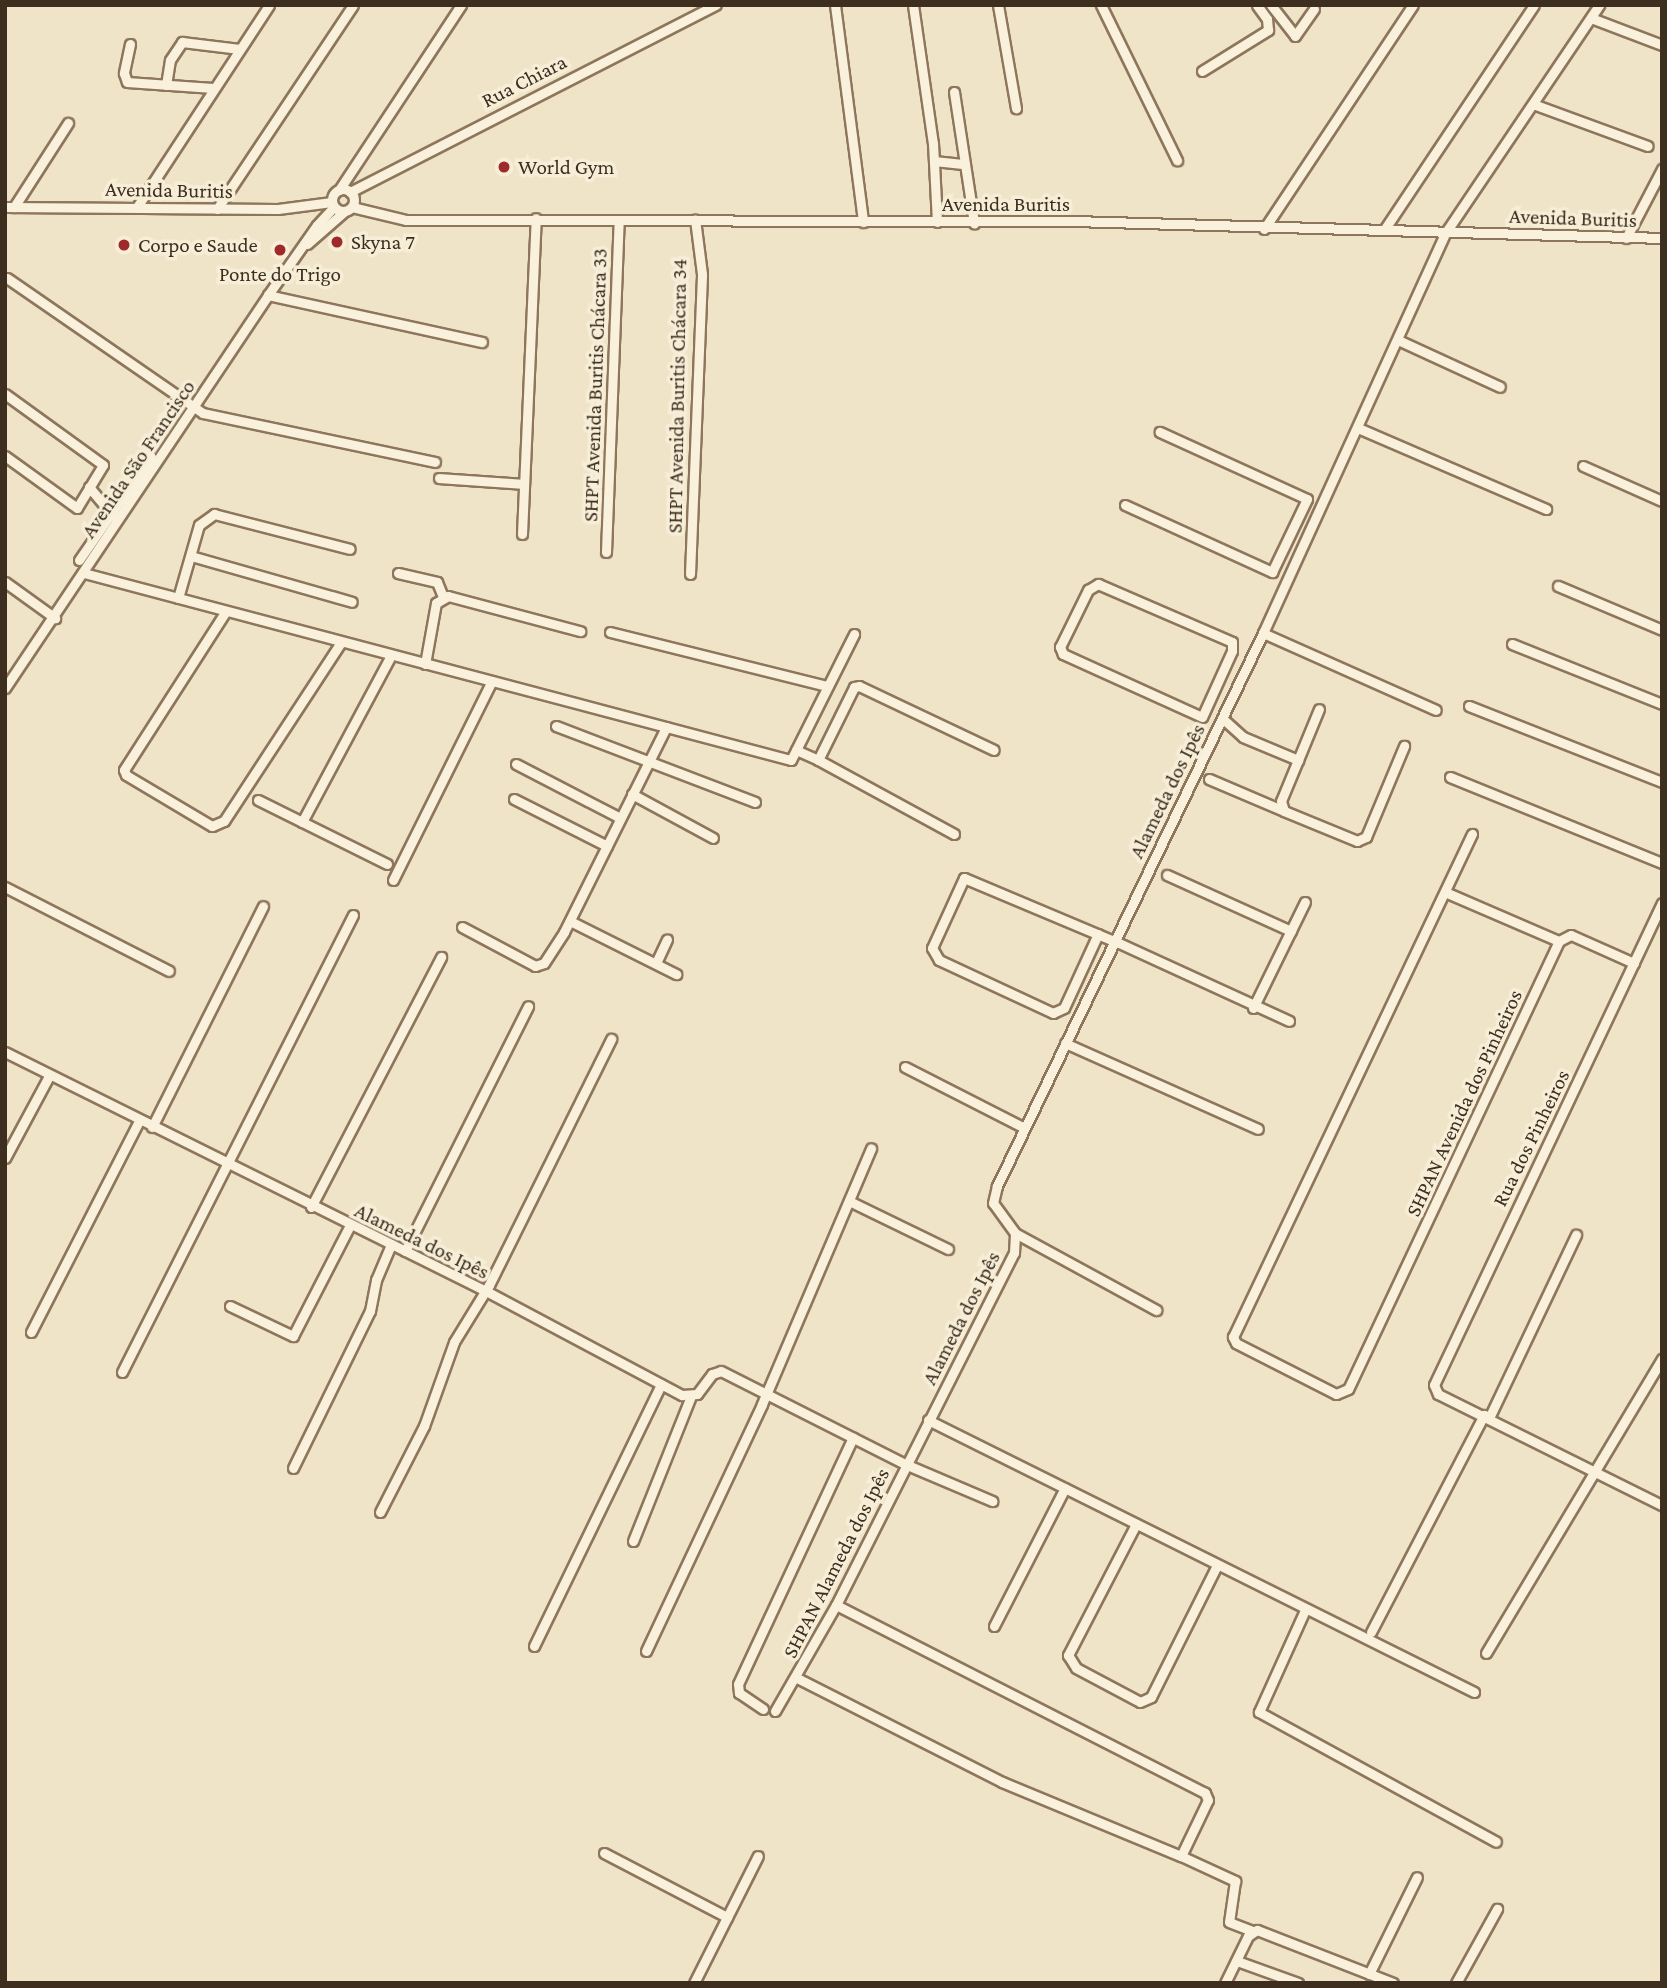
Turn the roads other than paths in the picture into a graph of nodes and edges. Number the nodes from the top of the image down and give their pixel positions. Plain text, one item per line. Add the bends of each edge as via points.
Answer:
1 (270, 5) edge
2 (353, 5) edge
3 (461, 5) edge
4 (716, 5) edge
5 (835, 5) edge
6 (913, 5) edge
7 (998, 5) edge
8 (1101, 5) edge
9 (1257, 5) edge
10 (1271, 5) edge
11 (1413, 5) edge
12 (1534, 5) edge
13 (1600, 5) edge
14 (1314, 9) dead end
15 (1591, 18) junction
16 (130, 44) dead end
17 (1662, 45) edge
18 (240, 49) junction
19 (1202, 71) dead end
20 (166, 85) junction
21 (213, 88) junction
22 (954, 92) dead end
23 (1533, 104) junction
24 (1016, 108) dead end
25 (68, 123) dead end
26 (1648, 146) dead end
27 (1177, 160) dead end
28 (934, 161) junction
29 (965, 164) junction
30 (1662, 169) edge
31 (339, 190) junction
32 (350, 192) junction
33 (333, 204) junction
34 (10, 207) edge
35 (137, 207) junction
36 (217, 209) junction
37 (348, 209) junction
38 (536, 218) junction
39 (695, 219) junction
40 (618, 220) junction
41 (863, 222) junction
42 (937, 222) junction
43 (974, 223) junction
44 (1264, 229) junction
45 (1384, 230) junction
46 (1446, 232) junction
47 (1626, 238) junction
48 (1662, 238) edge
49 (301, 250) junction
50 (7, 278) edge
51 (268, 295) junction
52 (1398, 340) junction
53 (482, 342) dead end
54 (1500, 387) dead end
55 (5, 394) edge
56 (193, 408) junction
57 (1362, 430) junction
58 (1160, 432) dead end
59 (5, 456) edge
60 (151, 456) dead end
61 (435, 462) dead end
62 (1583, 466) dead end
63 (439, 478) dead end
64 (524, 484) junction
65 (89, 487) junction
66 (1662, 501) edge
67 (1125, 505) dead end
68 (1546, 509) dead end
69 (109, 512) junction
70 (118, 522) junction
71 (522, 534) dead end
72 (1289, 537) junction
73 (1306, 540) junction
74 (350, 549) dead end
75 (606, 552) dead end
76 (191, 556) junction
77 (79, 560) dead end
78 (83, 573) junction
79 (398, 573) dead end
80 (690, 574) dead end
81 (5, 582) edge
82 (1558, 586) dead end
83 (443, 597) junction
84 (178, 598) junction
85 (352, 602) dead end
86 (226, 611) junction
87 (55, 618) junction
88 (1662, 629) edge
89 (580, 631) dead end
90 (610, 632) dead end
91 (1263, 633) junction
92 (854, 634) dead end
93 (341, 642) junction
94 (1513, 644) dead end
95 (391, 655) junction
96 (425, 664) junction
97 (492, 681) junction
98 (1217, 684) junction
99 (826, 686) junction
100 (5, 688) edge
101 (1234, 693) junction
102 (1662, 704) edge
103 (1469, 706) dead end
104 (1319, 709) dead end
105 (1436, 710) dead end
106 (1222, 718) junction
107 (556, 726) dead end
108 (666, 727) junction
109 (1404, 746) dead end
110 (796, 750) junction
111 (994, 750) dead end
112 (818, 760) junction
113 (1298, 760) junction
114 (650, 762) junction
115 (516, 764) dead end
116 (1450, 777) dead end
117 (1209, 779) dead end
118 (1662, 782) edge
119 (632, 794) junction
120 (514, 799) dead end
121 (258, 800) dead end
122 (755, 802) dead end
123 (1284, 811) junction
124 (620, 818) junction
125 (302, 822) junction
126 (954, 834) dead end
127 (1472, 834) dead end
128 (713, 838) dead end
129 (607, 846) junction
130 (1662, 863) edge
131 (387, 864) dead end
132 (1167, 875) dead end
133 (393, 880) dead end
134 (5, 887) edge
135 (1445, 892) junction
136 (1305, 902) dead end
137 (1662, 903) edge
138 (264, 906) dead end
139 (353, 915) dead end
140 (570, 920) junction
141 (463, 928) dead end
142 (1291, 931) junction
143 (1097, 934) junction
144 (667, 939) dead end
145 (1559, 940) junction
146 (1115, 942) junction
147 (441, 957) dead end
148 (656, 963) junction
149 (1634, 963) junction
150 (169, 971) dead end
151 (676, 974) dead end
152 (528, 1006) dead end
153 (1253, 1007) junction
154 (1289, 1021) dead end
155 (611, 1039) dead end
156 (1065, 1042) junction
157 (5, 1052) edge
158 (905, 1067) dead end
159 (49, 1076) junction
160 (139, 1121) junction
161 (152, 1127) junction
162 (1023, 1127) junction
163 (1258, 1129) dead end
164 (871, 1148) dead end
165 (5, 1158) edge
166 (227, 1165) junction
167 (849, 1201) junction
168 (311, 1207) junction
169 (350, 1225) junction
170 (1015, 1233) junction
171 (1577, 1235) dead end
172 (391, 1244) junction
173 (948, 1249) dead end
174 (405, 1251) junction
175 (486, 1292) junction
176 (230, 1306) dead end
177 (1157, 1310) dead end
178 (31, 1332) dead end
179 (1662, 1359) edge
180 (122, 1372) dead end
181 (661, 1384) junction
182 (766, 1394) junction
183 (691, 1396) junction
184 (1486, 1416) junction
185 (928, 1420) junction
186 (853, 1437) junction
187 (905, 1464) junction
188 (293, 1468) dead end
189 (1596, 1474) junction
190 (1065, 1488) junction
191 (992, 1501) dead end
192 (1662, 1505) edge
193 (380, 1512) dead end
194 (1136, 1524) junction
195 (633, 1541) dead end
196 (1217, 1565) junction
197 (836, 1605) junction
198 (1305, 1610) junction
199 (994, 1626) dead end
200 (1371, 1632) dead end
201 (534, 1646) dead end
202 (646, 1651) dead end
203 (1486, 1653) dead end
204 (797, 1678) junction
205 (1474, 1692) dead end
206 (763, 1709) dead end
207 (775, 1711) dead end
208 (1496, 1842) dead end
209 (604, 1853) dead end
210 (758, 1856) dead end
211 (1181, 1856) junction
212 (1417, 1877) dead end
213 (1497, 1909) dead end
214 (727, 1917) junction
215 (1255, 1930) junction
216 (1237, 1961) junction
217 (1369, 1974) junction
218 (694, 1983) edge
219 (1225, 1983) edge
220 (1298, 1983) edge
221 (1394, 1983) edge
222 (1456, 1983) edge

1 - 18 street
2 - 36 street
3 - 31 street
4 - 32 street, Rua Chiara
5 - 41 street
6 - 28 street
7 - 24 street
8 - 27 street
9 - 19 street via 1269,22 1268,30
10 - 14 street via 1295,36
11 - 44 street
12 - 45 street
13 - 15 street, Alameda dos Ipês
15 - 17 street
15 - 23 street, Alameda dos Ipês
16 - 20 street via 124,73 127,82
18 - 20 street via 182,42 170,61
18 - 21 street
20 - 21 street
21 - 35 street
22 - 29 street
23 - 26 street
23 - 46 street, Alameda dos Ipês
25 - 34 street
28 - 29 street
28 - 42 street
29 - 43 street
30 - 47 street
31 - 32 street
31 - 33 street, Avenida São Francisco
32 - 37 street
33 - 36 street, Avenida Buritis
33 - 37 street, Avenida Buritis
33 - 49 street, Avenida São Francisco
34 - 35 street, Avenida Buritis
35 - 36 street, Avenida Buritis
37 - 38 street, Avenida Buritis via 406,220
37 - 49 street, Avenida São Francisco
38 - 40 street, Avenida Buritis
38 - 64 street
39 - 40 street, Avenida Buritis
39 - 41 street, Avenida Buritis
39 - 80 street, SHPT Avenida Buritis Chácara 34 via 702,274
40 - 75 street, SHPT Avenida Buritis Chácara 33
41 - 42 street, Avenida Buritis
42 - 43 street, Avenida Buritis
43 - 44 street, Avenida Buritis
44 - 45 street, Avenida Buritis
45 - 46 street, Avenida Buritis
46 - 47 street, Avenida Buritis
46 - 52 street, Alameda dos Ipês
47 - 48 street, Avenida Buritis
49 - 51 street, Avenida São Francisco
50 - 56 street
51 - 53 street
51 - 56 street, Avenida São Francisco
52 - 54 street
52 - 57 street, Alameda dos Ipês
55 - 65 street via 103,465
56 - 61 street
56 - 70 street, Avenida São Francisco
57 - 68 street
57 - 73 street, Alameda dos Ipês
58 - 72 street via 1307,499
59 - 65 street via 76,508
60 - 69 street
62 - 66 street
63 - 64 street
64 - 71 street
65 - 69 street
67 - 72 street via 1272,572
69 - 70 street
69 - 77 street
70 - 78 street, Avenida São Francisco
72 - 73 street
73 - 91 street, Alameda dos Ipês
74 - 76 street via 214,514 202,520
76 - 84 street
76 - 85 street
78 - 84 street
78 - 87 street, Avenida São Francisco
79 - 83 street via 437,582
81 - 87 street
82 - 88 street
83 - 89 street
83 - 96 street via 436,603
84 - 86 street
86 - 93 street
86 - 93 street via 127,764 125,775 212,826 224,821
87 - 100 street, Avenida São Francisco
90 - 99 street
91 - 101 street, Alameda dos Ipês
91 - 105 street
92 - 99 street
93 - 95 street
94 - 102 street
95 - 96 street
95 - 125 street
96 - 97 street
97 - 108 street
97 - 133 street
98 - 98 street via 1202,717 1197,717 1078,664 1060,648 1088,590 1098,584 1231,642
98 - 101 street
99 - 110 street
101 - 106 street, Alameda dos Ipês
103 - 118 street
104 - 113 street
106 - 113 street via 1243,737
106 - 146 street, Alameda dos Ipês
107 - 114 street
108 - 110 street via 791,760
108 - 114 street
109 - 123 street via 1362,840
110 - 112 street
111 - 112 street via 859,686 854,687
112 - 126 street
113 - 123 street via 1281,801
114 - 119 street
114 - 122 street
115 - 124 street
116 - 130 street
117 - 123 street
119 - 124 street
119 - 128 street
120 - 129 street
121 - 125 street
124 - 129 street
125 - 131 street
127 - 135 street
129 - 140 street
132 - 142 street
134 - 150 street
135 - 145 street
135 - 145 street, SHPAN Avenida dos Pinheiros via 1235,1332 1236,1343 1336,1394 1346,1392
136 - 142 street
137 - 149 street, Rua dos Pinheiros
138 - 161 street
139 - 166 street
140 - 141 street via 544,963 535,966
140 - 148 street
142 - 153 street
143 - 143 street via 964,878 932,948 939,960 1053,1013 1064,1008
143 - 146 street
144 - 148 street
145 - 149 street via 1571,935
146 - 153 street
146 - 156 street, Alameda dos Ipês
147 - 168 street
148 - 151 street
149 - 184 street, Rua dos Pinheiros via 1434,1380 1435,1388
152 - 174 street
153 - 154 street
155 - 175 street
156 - 162 street, Alameda dos Ipês
156 - 163 street
157 - 159 street, Alameda dos Ipês
158 - 162 street
159 - 160 street, Alameda dos Ipês
159 - 165 street
160 - 161 street, Alameda dos Ipês
160 - 178 street
161 - 166 street, Alameda dos Ipês
162 - 170 street, Alameda dos Ipês via 993,1198
164 - 167 street
166 - 168 street, Alameda dos Ipês
166 - 180 street
167 - 173 street
167 - 182 street
168 - 169 street, Alameda dos Ipês
169 - 172 street, Alameda dos Ipês
169 - 176 street via 293,1336
170 - 177 street
170 - 185 street, Alameda dos Ipês via 1014,1253
171 - 184 street
172 - 174 street, Alameda dos Ipês
172 - 188 street via 376,1280 370,1311
174 - 175 street, Alameda dos Ipês
175 - 181 street, Alameda dos Ipês
175 - 193 street via 454,1342 424,1426
179 - 189 street
181 - 183 street, Alameda dos Ipês
181 - 201 street
182 - 183 street via 719,1371
182 - 186 street
182 - 202 street
183 - 195 street
184 - 189 street
184 - 200 street
185 - 187 street, Alameda dos Ipês
185 - 190 street
186 - 187 street
186 - 206 street via 738,1684 739,1693
187 - 191 street
187 - 197 street, SHPAN Alameda dos Ipês
189 - 192 street
189 - 203 street
190 - 194 street
190 - 199 street
194 - 196 street
194 - 196 street via 1068,1655 1076,1668 1140,1702 1151,1697
196 - 198 street
197 - 204 street, SHPAN Alameda dos Ipês
197 - 211 street via 1205,1793 1208,1800
198 - 205 street
198 - 208 street via 1259,1712
204 - 207 street, SHPAN Alameda dos Ipês
204 - 211 street via 1002,1782
209 - 214 street
210 - 214 street
211 - 215 street via 1236,1881 1228,1922
212 - 217 street
213 - 222 street
214 - 218 street
215 - 216 street
215 - 217 street
216 - 219 street
216 - 220 street
217 - 221 street

